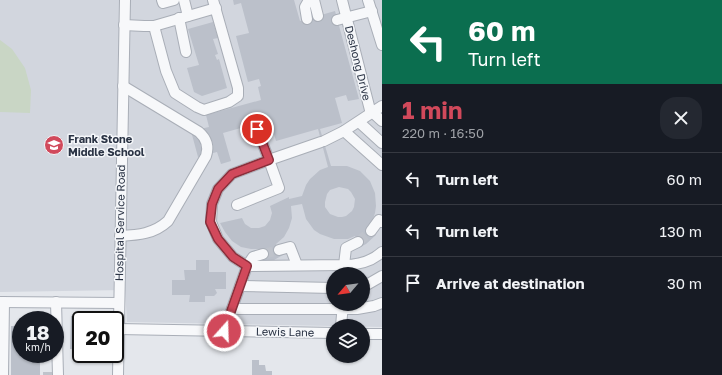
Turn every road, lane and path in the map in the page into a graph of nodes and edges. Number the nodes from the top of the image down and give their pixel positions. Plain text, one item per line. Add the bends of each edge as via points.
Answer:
1 (125, 0) edge
2 (162, 0) edge
3 (174, 0) edge
4 (184, 0) edge
5 (309, 0) edge
6 (314, 0) edge
7 (342, 0) edge
8 (368, 0) edge
9 (214, 4) edge
10 (372, 11) junction
11 (318, 16) dead end
12 (184, 17) junction
13 (307, 19) dead end
14 (342, 19) junction
15 (124, 25) junction
16 (154, 26) junction
17 (382, 45) edge
18 (186, 52) dead end
19 (123, 86) junction
20 (382, 106) edge
21 (371, 112) junction
22 (382, 121) edge
23 (359, 122) junction
24 (257, 129) dead end
25 (344, 131) junction
26 (382, 143) edge
27 (269, 160) junction
28 (382, 165) edge
29 (237, 205) dead end
30 (382, 222) edge
31 (371, 231) tunnel mouth
32 (120, 236) junction
33 (358, 242) tunnel mouth
34 (279, 250) tunnel mouth
35 (382, 252) edge
36 (263, 254) tunnel mouth
37 (247, 266) junction
38 (297, 266) junction
39 (344, 267) edge
40 (350, 267) edge
41 (326, 268) edge
42 (382, 276) edge
43 (370, 283) edge
44 (240, 286) junction
45 (326, 288) edge
46 (2, 302) edge
47 (56, 302) junction
48 (118, 302) junction
49 (382, 303) edge
50 (326, 306) edge
51 (370, 307) edge
52 (232, 309) junction
53 (118, 311) edge
54 (124, 330) edge
55 (224, 331) junction
56 (326, 333) edge
57 (370, 334) edge
58 (382, 334) edge
59 (118, 363) edge
60 (53, 374) edge
61 (3, 375) edge
62 (118, 375) edge

1 - 15 street, Hospital Service Road
2 - 3 street via 163,3
4 - 12 street
5 - 13 street via 305,7
6 - 11 street
7 - 14 street, Deshong Drive
8 - 10 street
9 - 12 street
9 - 16 street via 238,88 238,96 229,102 204,110 175,93 166,71
10 - 14 street
10 - 17 street
12 - 16 street
12 - 18 street
14 - 21 street, Deshong Drive
15 - 16 street
15 - 19 street, Hospital Service Road
19 - 32 street, Hospital Service Road
19 - 32 street via 199,132 206,140 207,152 168,221 146,233
20 - 21 street
21 - 22 street, Deshong Drive
21 - 23 street
23 - 25 street
23 - 26 street
24 - 27 street
25 - 27 street via 322,142
25 - 28 street
27 - 29 street via 279,188
27 - 37 street via 232,174 218,189 212,204 210,222 218,239 233,257
30 - 31 street via 379,220
32 - 48 street, Hospital Service Road
33 - 39 street via 346,248
34 - 38 street via 290,247
35 - 40 street via 368,262
36 - 37 street via 253,257
37 - 38 street
37 - 44 street
38 - 41 street
42 - 43 street
44 - 45 street
44 - 52 street
46 - 47 street
46 - 61 street
47 - 48 street
47 - 60 street via 57,363
48 - 53 street, Hospital Service Road
49 - 51 street
50 - 52 street
52 - 55 street
54 - 55 street, Lewis Lane
55 - 56 street, Lewis Lane
57 - 58 street
59 - 62 street, Hospital Service Road

